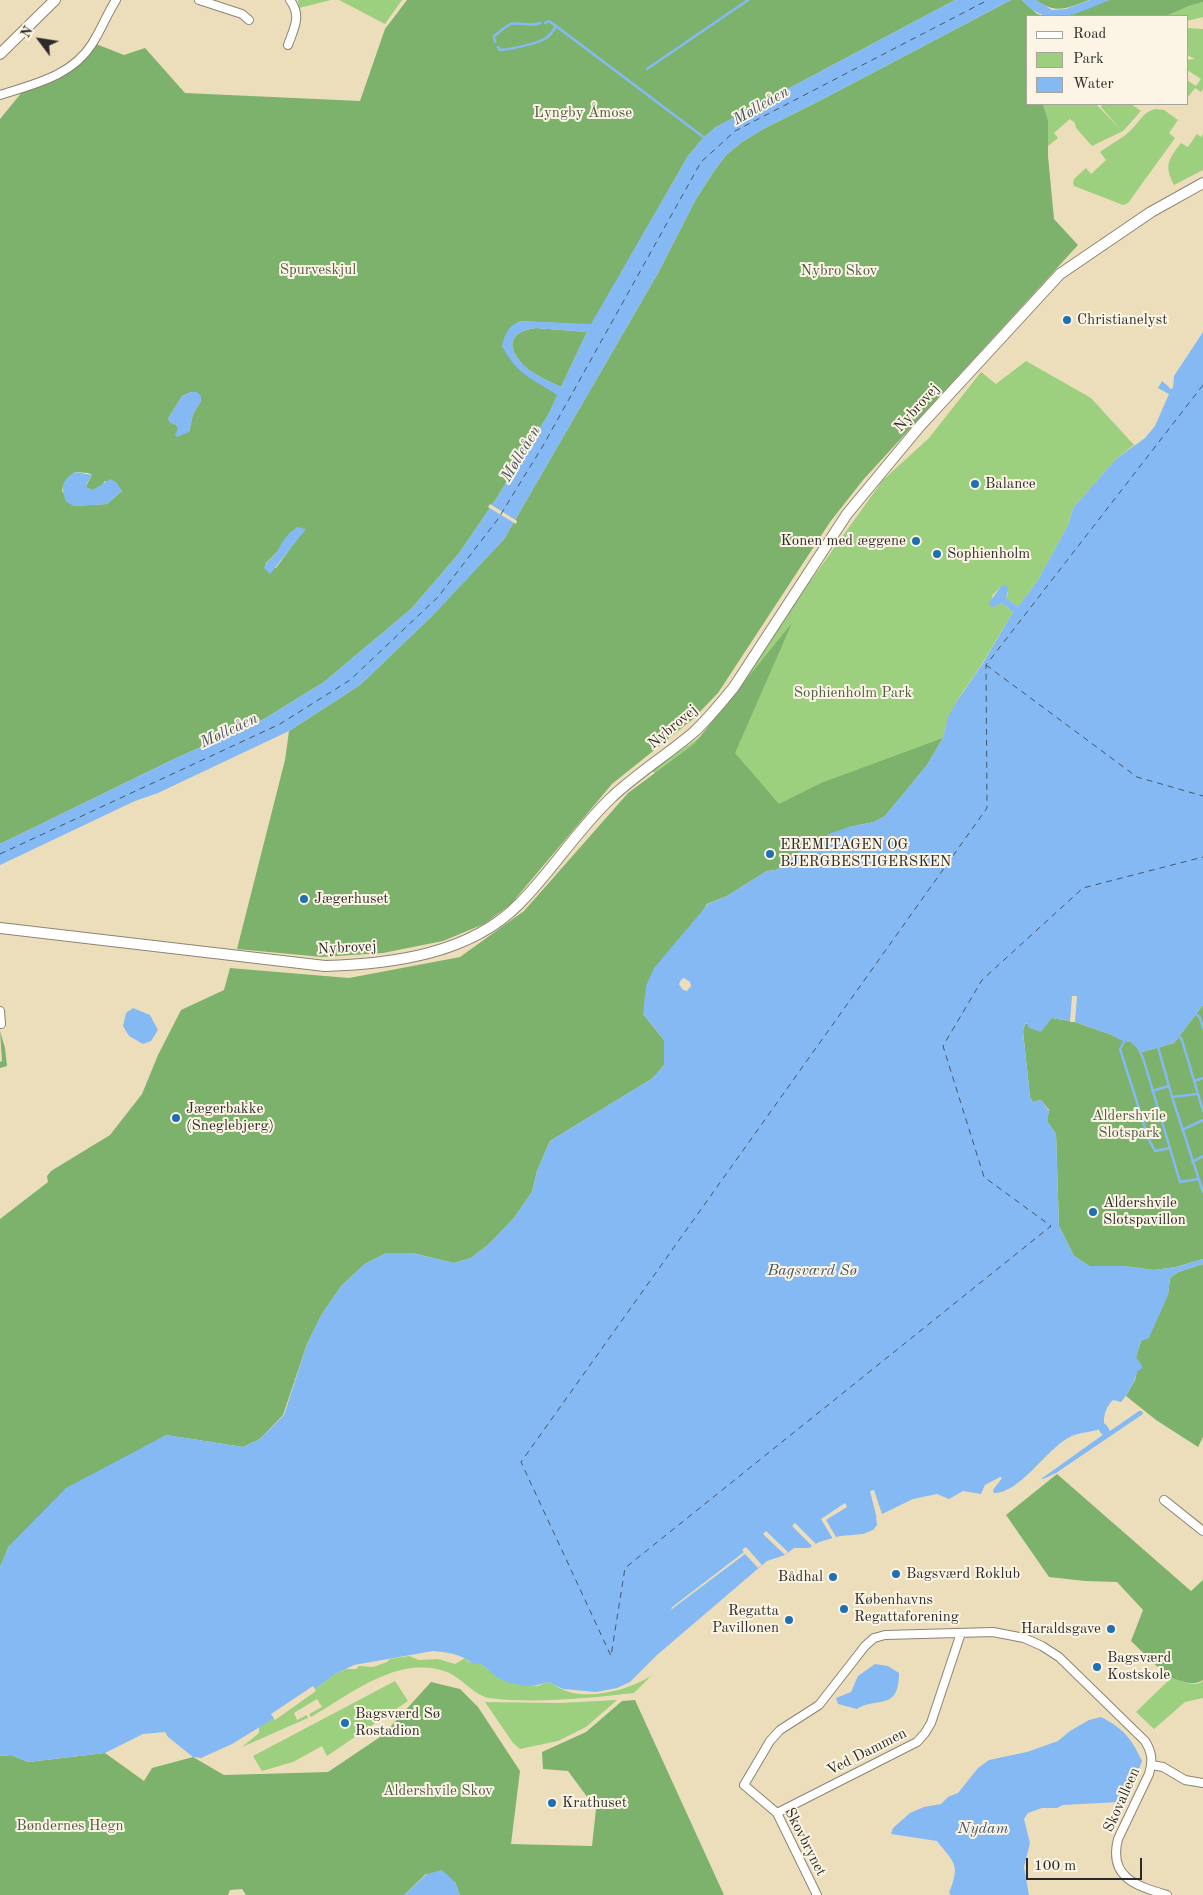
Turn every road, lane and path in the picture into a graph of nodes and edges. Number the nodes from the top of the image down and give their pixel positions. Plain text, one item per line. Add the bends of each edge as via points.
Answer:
1 (55, 0) edge
2 (116, 0) edge
3 (199, 0) edge
4 (290, 0) edge
5 (249, 20) dead end
6 (288, 45) dead end
7 (0, 54) edge
8 (0, 96) edge
9 (1203, 182) edge
10 (0, 928) edge
11 (0, 1011) edge
12 (1, 1024) dead end
13 (1164, 1500) dead end
14 (1203, 1531) edge
15 (961, 1633) junction
16 (1152, 1765) junction
17 (1203, 1782) edge
18 (744, 1784) joint
19 (777, 1813) junction
20 (816, 1895) edge
21 (1168, 1895) edge

1 - 7 street
2 - 8 street via 91,45 71,68
3 - 5 street via 242,14
4 - 6 street via 296,8 296,20
9 - 10 street, Nybrovej via 1150,212 1060,274 865,490 714,712 627,782 520,904 488,930 413,957 325,966
11 - 12 street
13 - 14 street
15 - 16 street, Skovalleen via 992,1632 1024,1638 1059,1657 1145,1741 1152,1754
15 - 18 street, Skovalleen via 874,1638 819,1705 770,1740
15 - 19 street, Ved Dammen via 931,1723 917,1742
16 - 17 street via 1161,1766 1185,1780
16 - 21 street, Skovalleen via 1118,1839 1116,1858 1130,1882
18 - 19 street, Skovbrynet
19 - 20 street, Skovbrynet

